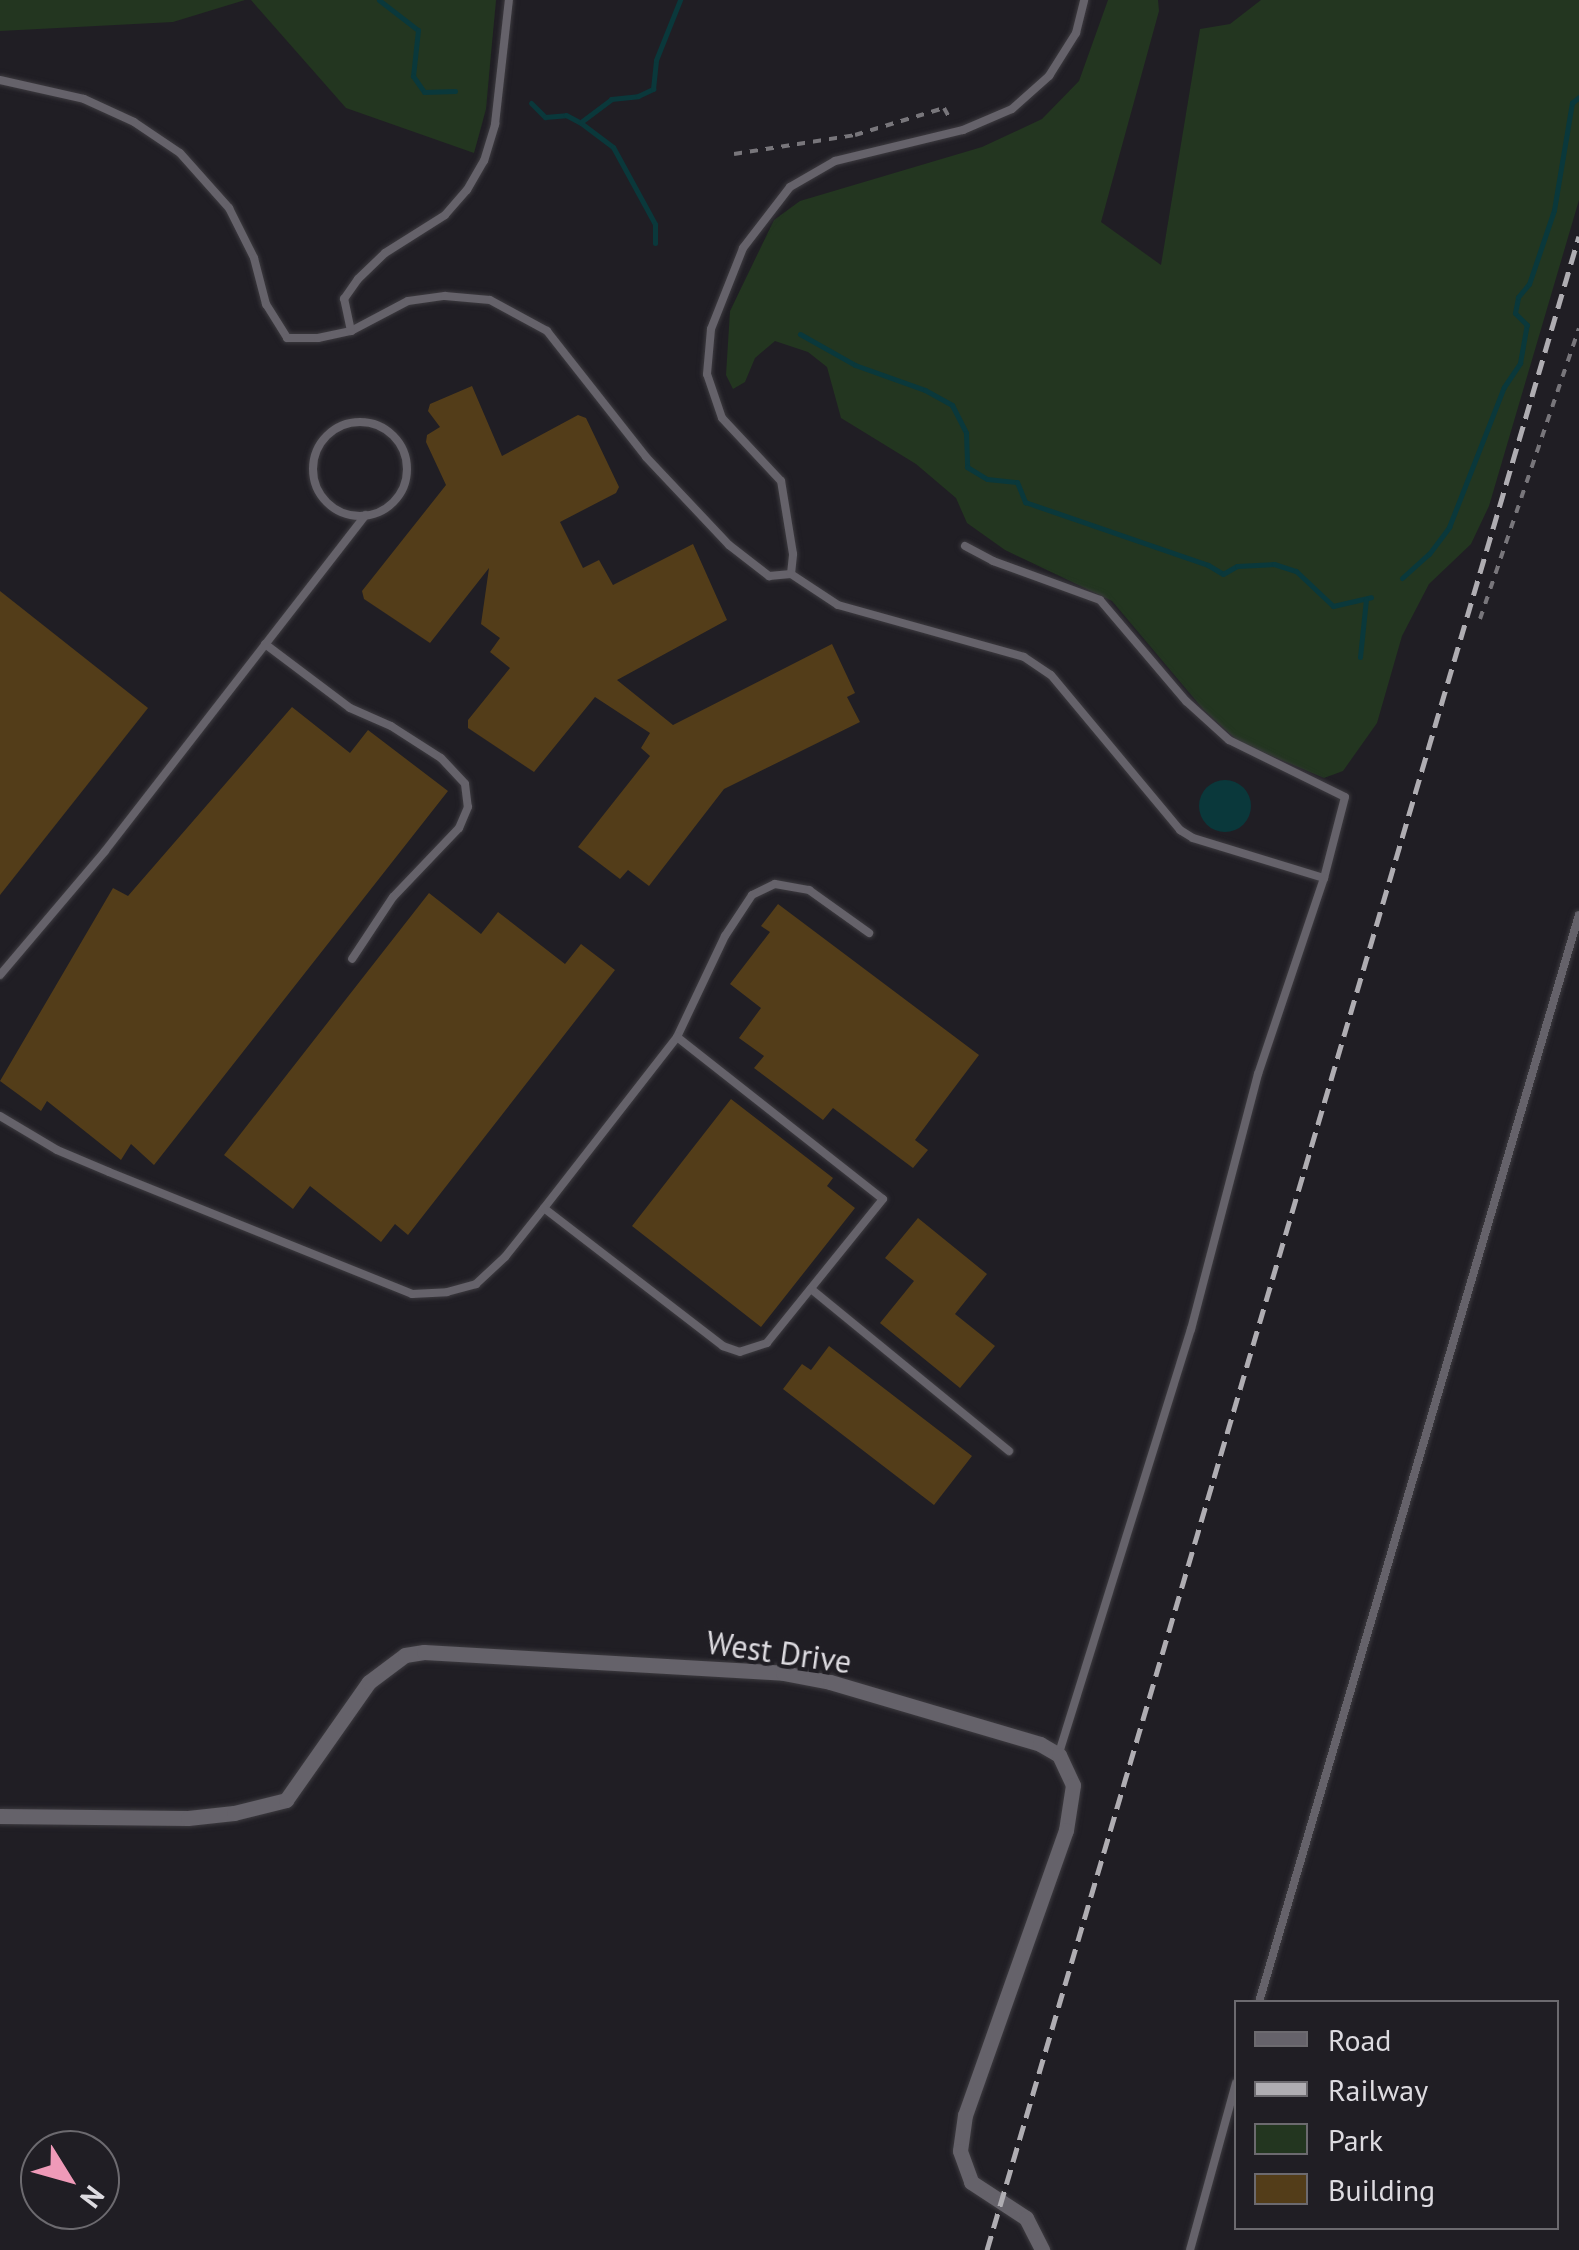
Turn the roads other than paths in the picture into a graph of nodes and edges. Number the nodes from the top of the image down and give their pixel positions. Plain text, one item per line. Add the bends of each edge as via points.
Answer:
1 (509, 0) edge
2 (1084, 0) edge
3 (0, 80) edge
4 (351, 330) junction
5 (366, 515) junction
6 (965, 546) dead end
7 (791, 574) junction
8 (264, 644) junction
9 (1324, 878) junction
10 (1579, 915) edge
11 (869, 933) dead end
12 (352, 959) dead end
13 (0, 975) edge
14 (677, 1036) junction
15 (0, 1116) edge
16 (544, 1208) junction
17 (810, 1289) junction
18 (1009, 1451) dead end
19 (1058, 1755) junction
20 (0, 1816) edge
21 (1260, 2000) edge
22 (1234, 2090) edge
23 (1042, 2250) edge
24 (1190, 2250) edge

1 - 4 lane via 495,124 484,161 445,214 358,279 344,299
2 - 7 lane via 1076,33 1048,76 1012,109 956,132 835,161 790,187 743,248 711,329 707,374 722,418 782,482
3 - 4 lane via 84,99 180,153 229,208 286,338
4 - 7 lane via 408,301 444,296 490,300 546,331 646,456 729,545 770,576
5 - 5 lane via 396,499 407,467 394,436 375,424 353,422 324,438 314,481 334,508
5 - 8 lane
6 - 9 lane via 1100,600 1186,701 1229,740 1345,797
7 - 9 lane via 838,605 1024,657 1051,675 1180,830
8 - 12 lane via 350,708 441,758 465,784 468,807 459,828 392,896
8 - 13 lane
9 - 19 lane via 1258,1074 1192,1329
10 - 21 lane
11 - 14 lane via 809,890 775,884 752,895
14 - 16 lane
14 - 17 lane via 883,1199
15 - 16 lane via 57,1150 412,1294 476,1284
16 - 17 lane via 723,1346 740,1352 767,1343
17 - 18 lane
19 - 20 street, West Drive via 946,1715 783,1673 424,1652 405,1655 369,1682 286,1800 188,1818
19 - 23 street via 1073,1785 1066,1830 965,2115 960,2150 971,2182 1026,2218
22 - 24 lane

